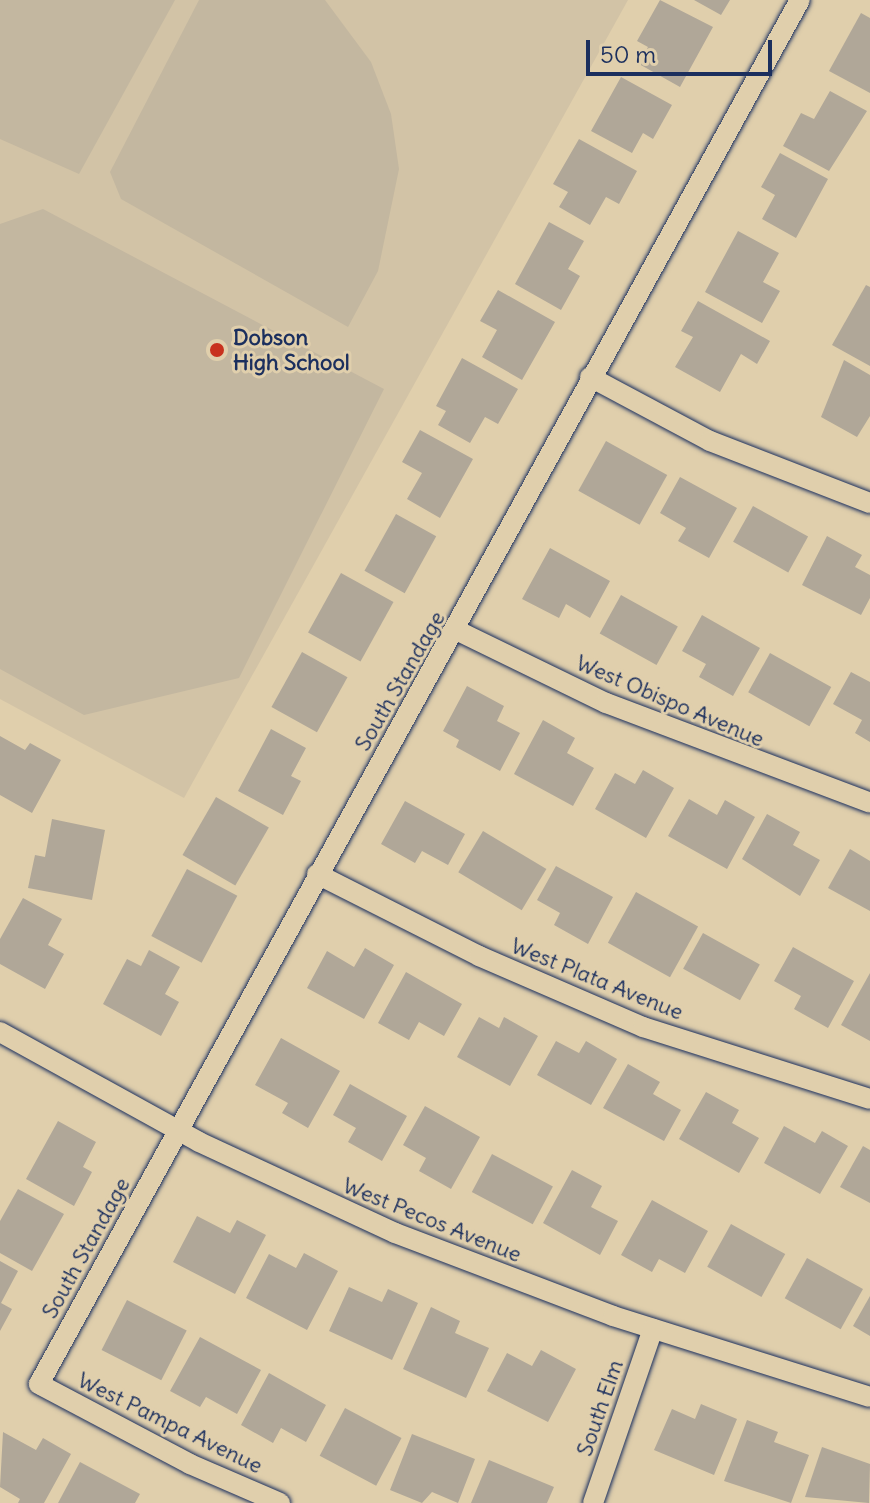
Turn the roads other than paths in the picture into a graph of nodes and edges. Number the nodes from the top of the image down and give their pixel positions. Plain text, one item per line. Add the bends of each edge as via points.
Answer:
1 (800, 0) edge
2 (590, 377) junction
3 (870, 503) edge
4 (456, 630) junction
5 (870, 803) edge
6 (317, 874) junction
7 (0, 1032) edge
8 (870, 1099) edge
9 (179, 1131) junction
10 (653, 1329) junction
11 (39, 1384) joint
12 (870, 1397) edge
13 (280, 1503) edge
14 (593, 1503) edge

1 - 2 street, South Standage
2 - 3 street via 710,441
2 - 4 street, South Standage
4 - 5 street, West Obispo Avenue via 606,703
4 - 6 street, South Standage
6 - 8 street, West Plata Avenue via 479,956 643,1027
6 - 9 street, South Standage
7 - 9 street, West Pecos Avenue
9 - 10 street, West Pecos Avenue via 395,1233
9 - 11 street, South Standage
10 - 12 street, West Pecos Avenue
10 - 14 street, South Elm
11 - 13 street, West Pampa Avenue via 190,1464

